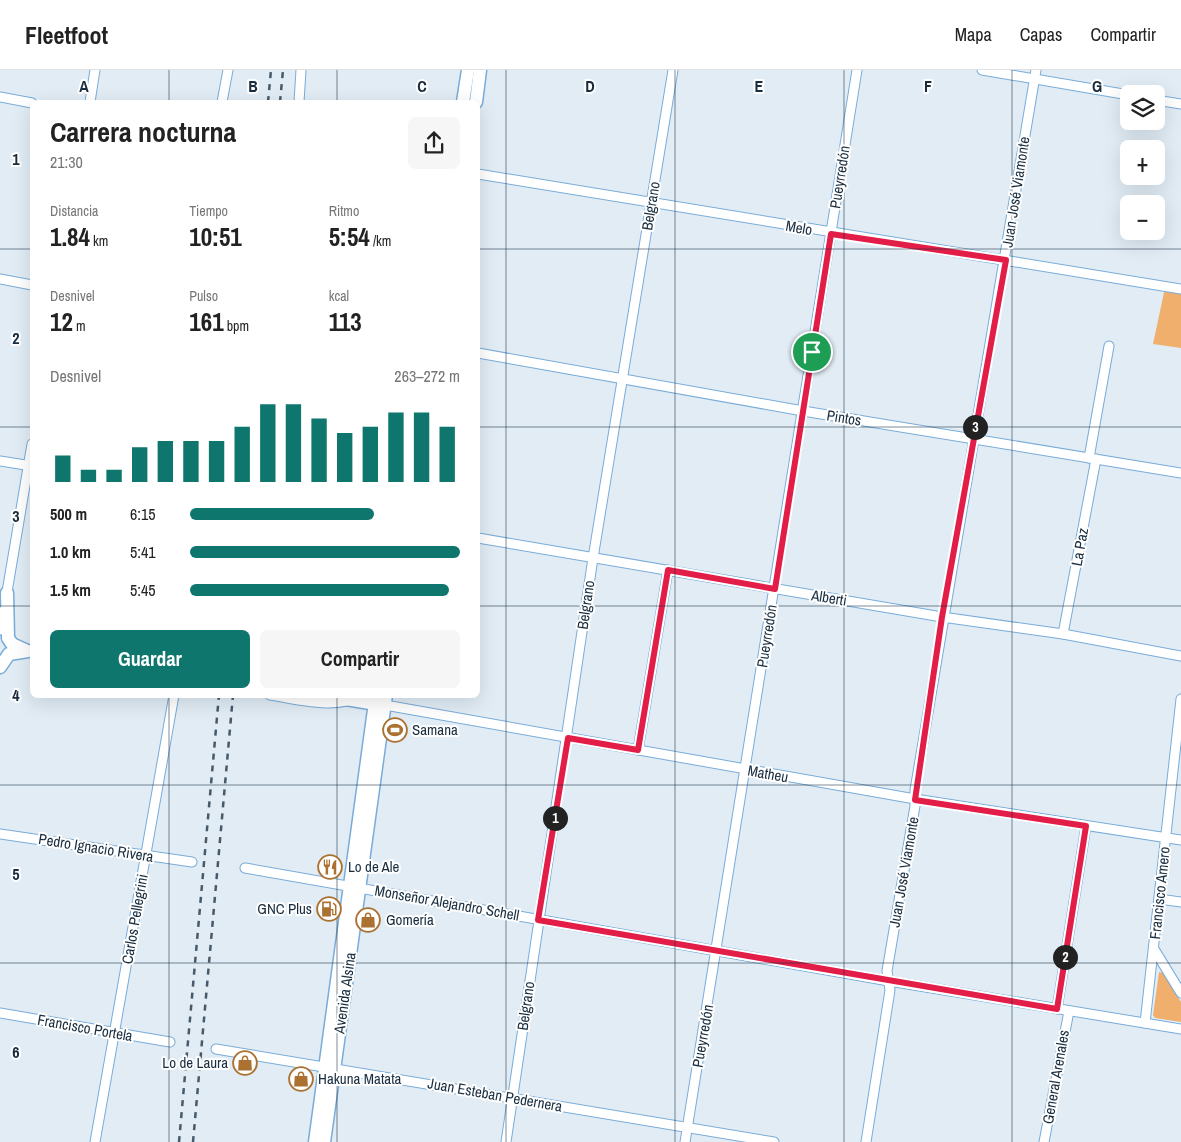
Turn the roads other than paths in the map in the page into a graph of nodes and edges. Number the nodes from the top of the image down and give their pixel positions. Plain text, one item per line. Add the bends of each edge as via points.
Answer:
1 (95, 70) edge
2 (228, 70) edge
3 (301, 70) edge
4 (468, 70) edge
5 (480, 70) edge
6 (673, 70) edge
7 (857, 70) edge
8 (982, 70) edge
9 (1035, 74) edge
10 (1120, 93) edge
11 (0, 97) edge
12 (90, 100) edge
13 (222, 100) edge
14 (299, 100) edge
15 (463, 100) edge
16 (476, 100) edge
17 (1165, 101) edge
18 (30, 103) edge
19 (1181, 104) edge
20 (480, 174) edge
21 (652, 203) junction
22 (831, 234) junction
23 (1006, 260) junction
24 (0, 280) edge
25 (30, 285) edge
26 (1181, 289) edge
27 (1109, 346) dead end
28 (480, 353) edge
29 (623, 378) junction
30 (803, 411) junction
31 (973, 438) junction
32 (1093, 458) junction
33 (0, 461) edge
34 (30, 466) edge
35 (30, 471) edge
36 (1181, 473) edge
37 (480, 538) edge
38 (593, 558) junction
39 (668, 570) junction
40 (775, 589) junction
41 (7, 593) junction
42 (942, 617) junction
43 (0, 630) edge
44 (1063, 634) junction
45 (29, 651) edge
46 (1181, 656) edge
47 (0, 667) edge
48 (173, 698) edge
49 (290, 698) edge
50 (369, 698) edge
51 (1181, 699) edge
52 (372, 720) junction
53 (568, 738) junction
54 (638, 750) junction
55 (745, 770) junction
56 (915, 800) junction
57 (1086, 826) junction
58 (0, 834) edge
59 (1165, 838) junction
60 (1181, 840) edge
61 (146, 856) junction
62 (192, 862) dead end
63 (245, 868) dead end
64 (355, 886) junction
65 (1159, 899) junction
66 (1181, 902) edge
67 (538, 920) junction
68 (1154, 949) junction
69 (717, 951) junction
70 (889, 981) junction
71 (1181, 993) edge
72 (1057, 1009) junction
73 (1069, 1012) junction
74 (0, 1013) edge
75 (1145, 1023) junction
76 (1181, 1029) edge
77 (114, 1033) junction
78 (170, 1042) dead end
79 (216, 1049) dead end
80 (330, 1066) junction
81 (513, 1098) junction
82 (687, 1127) junction
83 (95, 1142) edge
84 (315, 1142) edge
85 (324, 1142) edge
86 (506, 1142) edge
87 (685, 1142) edge
88 (774, 1142) edge
89 (866, 1142) edge
90 (1044, 1142) edge

1 - 12 street
2 - 13 street
3 - 14 street
4 - 15 main road
5 - 16 main road
6 - 21 street, Belgrano
7 - 22 street, Pueyrredón
8 - 9 street
9 - 10 street
9 - 23 street, Juan José Viamonte
11 - 18 street
17 - 19 street
20 - 21 street, Melo
21 - 22 street, Melo
21 - 29 street, Belgrano
22 - 23 street, Melo
22 - 30 street, Pueyrredón
23 - 26 street, Melo
23 - 31 street, Juan José Viamonte
24 - 25 street
27 - 32 street, La Paz
28 - 29 street, Pintos
29 - 30 street, Pintos
29 - 38 street, Belgrano
30 - 31 street, Pintos
30 - 40 street, Pueyrredón
31 - 32 street, Pintos
31 - 42 street, Juan José Viamonte
32 - 36 street, Pintos
32 - 44 street, La Paz
33 - 34 street
35 - 41 street
37 - 38 street, Alberti
38 - 39 street, Alberti
38 - 53 street, Belgrano
39 - 40 street, Alberti
39 - 54 street
40 - 42 street, Alberti
40 - 55 street, Pueyrredón
41 - 43 street
41 - 45 main road via 8,638 12,644
42 - 44 street, Alberti
42 - 56 street, Juan José Viamonte
44 - 46 street, Alberti
45 - 47 main road via 9,654
48 - 61 street, Carlos Pellegrini
49 - 50 street, Matheu via 330,704
50 - 52 main road, Avenida Alsina
50 - 52 street via 367,708
50 - 53 street, Matheu
50 - 64 main road, Avenida Alsina
51 - 59 street
52 - 64 main road, Avenida Alsina
53 - 54 street, Matheu
53 - 67 street, Belgrano
54 - 55 street, Matheu
55 - 56 street, Matheu
55 - 69 street, Pueyrredón
56 - 57 street, Matheu
56 - 70 street, Juan José Viamonte via 887,971
57 - 59 street, Matheu
57 - 72 street, General Arenales
58 - 61 street, Pedro Ignacio Rivera
59 - 60 street, Matheu
59 - 65 street, Francisco Amero
61 - 62 street, Pedro Ignacio Rivera
61 - 77 street, Carlos Pellegrini
63 - 64 street, Monseñor Alejandro Schell
64 - 67 street, Monseñor Alejandro Schell
64 - 80 main road, Avenida Alsina
65 - 66 street
65 - 68 street, Francisco Amero
67 - 69 street, Monseñor Alejandro Schell
67 - 81 street, Belgrano
68 - 71 street, Francisco Amero
68 - 75 street, Francisco Amero
69 - 70 street, Monseñor Alejandro Schell
69 - 82 street, Pueyrredón
70 - 72 street, Monseñor Alejandro Schell
70 - 89 street, Juan José Viamonte
72 - 73 street, Monseñor Alejandro Schell
73 - 75 street, Monseñor Alejandro Schell
73 - 90 street, General Arenales
74 - 77 street, Francisco Portela
75 - 76 street, Monseñor Alejandro Schell
77 - 78 street, Francisco Portela
77 - 83 street, Carlos Pellegrini
79 - 80 street, Juan Esteban Pedernera
80 - 81 street, Juan Esteban Pedernera
80 - 84 main road, Avenida Alsina
80 - 85 main road, Avenida Alsina
81 - 82 street, Juan Esteban Pedernera
81 - 86 street, Belgrano
82 - 87 street, Pueyrredón
82 - 88 street, Juan Esteban Pedernera

